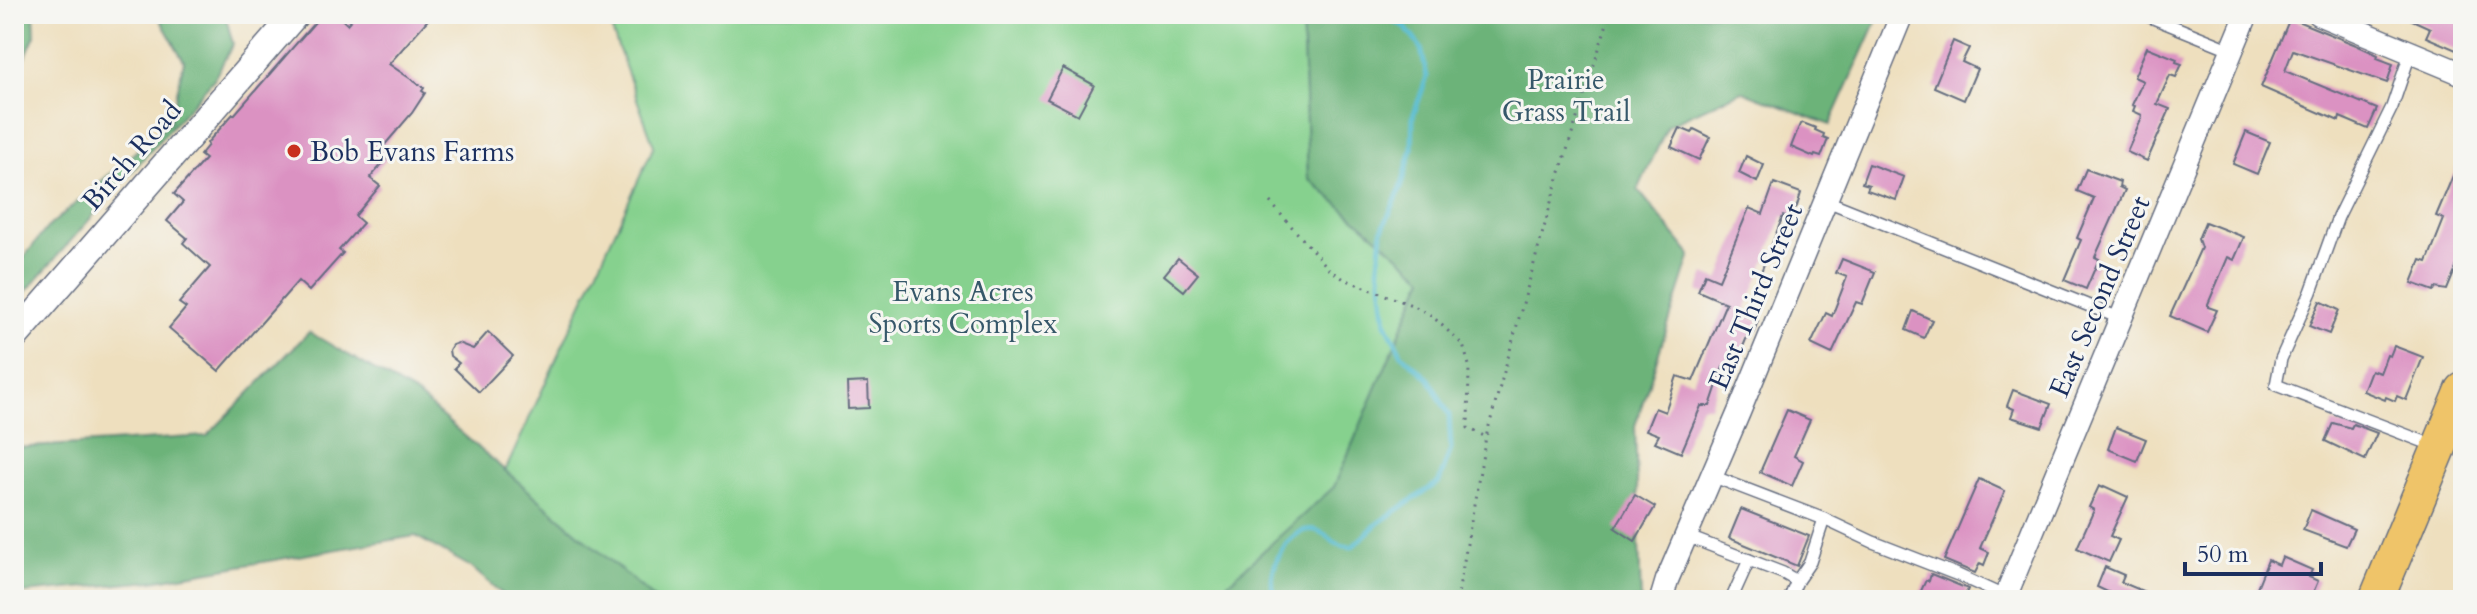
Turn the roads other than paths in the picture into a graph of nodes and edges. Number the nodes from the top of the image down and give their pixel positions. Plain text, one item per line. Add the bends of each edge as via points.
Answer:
1 (296, 14) edge
2 (1902, 14) edge
3 (2143, 14) edge
4 (2247, 14) edge
5 (2318, 14) edge
6 (2232, 50) junction
7 (2410, 54) junction
8 (2463, 74) edge
9 (1827, 201) junction
10 (2122, 319) junction
11 (14, 338) edge
12 (2462, 396) edge
13 (2439, 448) junction
14 (1712, 476) junction
15 (1824, 519) junction
16 (1686, 536) junction
17 (1749, 560) junction
18 (1797, 581) junction
19 (2005, 598) edge
20 (1661, 600) edge
21 (1731, 600) edge
22 (1789, 600) edge
23 (2376, 600) edge

1 - 11 street, Birch Road
2 - 9 street, East Third Street
3 - 6 lane
4 - 6 street, East Second Street
5 - 7 street
6 - 10 street, East Second Street
7 - 8 street
7 - 13 lane via 2392,107 2338,217 2281,359 2276,385
9 - 10 lane
9 - 14 street, East Third Street
10 - 19 street, East Second Street
12 - 13 main road
13 - 23 main road
14 - 15 lane
14 - 16 street, East Third Street
15 - 18 lane via 1810,562
15 - 19 lane
16 - 17 lane
16 - 20 street, East Third Street
17 - 18 lane
17 - 21 lane
18 - 22 lane

